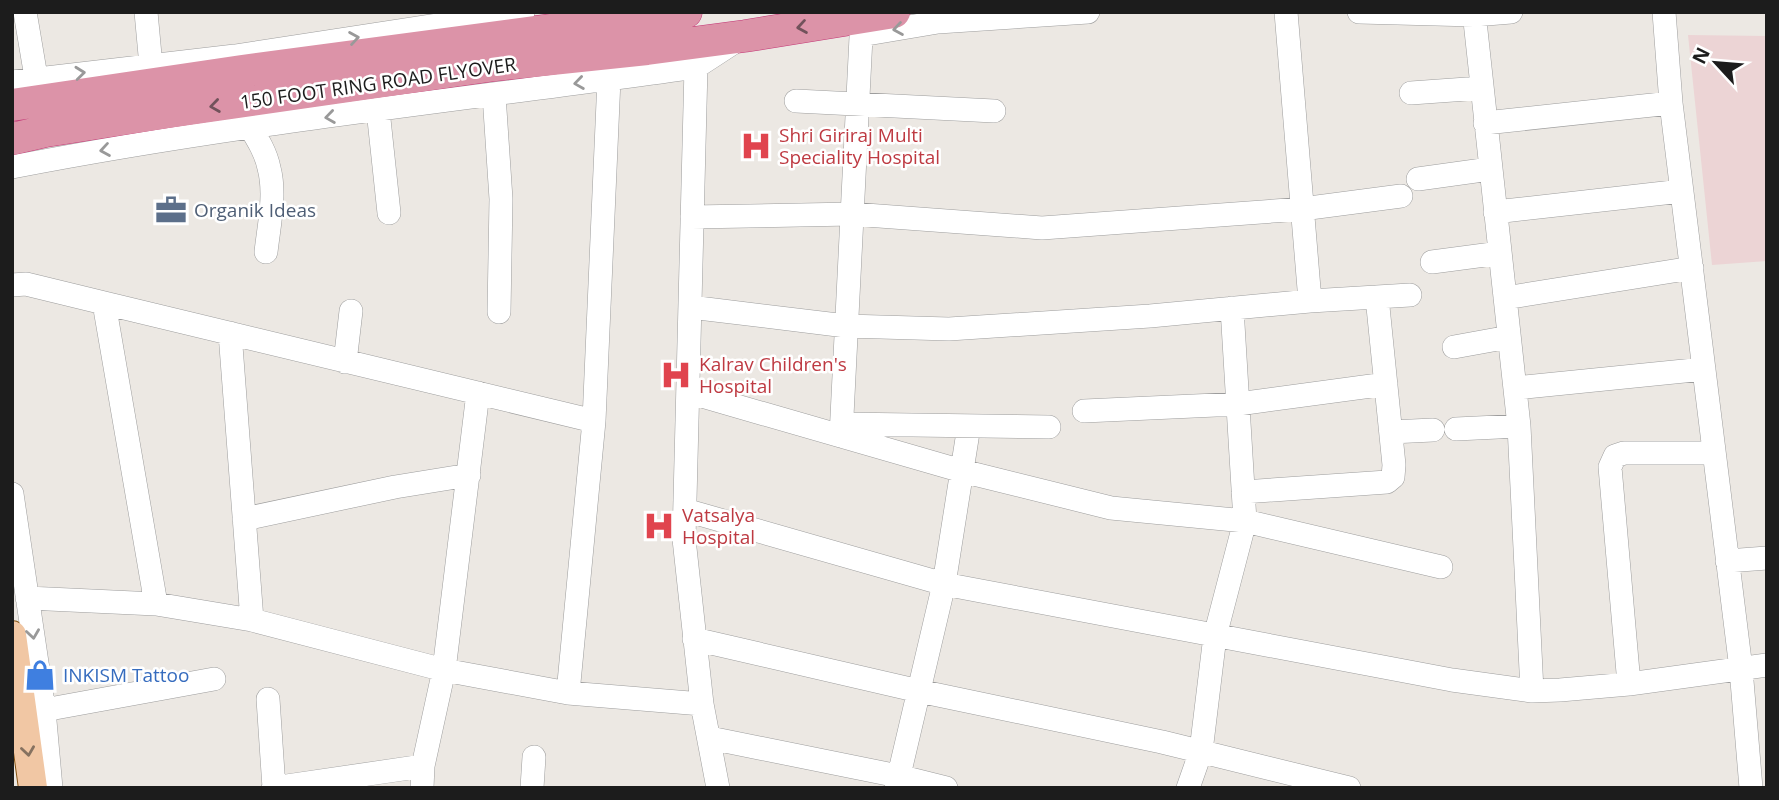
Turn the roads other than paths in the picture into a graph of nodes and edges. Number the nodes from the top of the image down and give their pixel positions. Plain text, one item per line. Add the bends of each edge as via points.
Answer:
1 (25, 12) edge
2 (146, 12) edge
3 (523, 12) edge
4 (686, 12) edge
5 (894, 12) edge
6 (1088, 12) edge
7 (1286, 12) edge
8 (1359, 12) edge
9 (1511, 12) edge
10 (1664, 12) edge
11 (1474, 14) edge
12 (862, 26) junction
13 (745, 36) junction
14 (151, 66) junction
15 (696, 67) junction
16 (36, 77) junction
17 (609, 79) junction
18 (12, 82) edge
19 (1481, 88) junction
20 (1411, 93) dead end
21 (494, 95) junction
22 (796, 101) dead end
23 (1671, 103) junction
24 (12, 105) edge
25 (858, 106) junction
26 (378, 110) junction
27 (995, 111) dead end
28 (1485, 123) junction
29 (250, 127) junction
30 (12, 139) edge
31 (12, 167) edge
32 (1490, 169) junction
33 (1418, 179) dead end
34 (1682, 191) junction
35 (1401, 196) dead end
36 (1302, 209) junction
37 (1495, 212) junction
38 (390, 213) dead end
39 (852, 214) junction
40 (692, 217) junction
41 (266, 252) dead end
42 (1500, 253) junction
43 (1432, 262) dead end
44 (1692, 268) junction
45 (12, 285) edge
46 (1410, 295) dead end
47 (1377, 297) junction
48 (1505, 298) junction
49 (1310, 301) junction
50 (104, 303) junction
51 (690, 307) junction
52 (1232, 308) junction
53 (351, 311) dead end
54 (499, 312) dead end
55 (846, 326) junction
56 (230, 333) junction
57 (1509, 337) junction
58 (1454, 347) dead end
59 (345, 362) junction
60 (1704, 369) junction
61 (1386, 384) junction
62 (1515, 388) junction
63 (688, 392) junction
64 (478, 393) junction
65 (1238, 404) junction
66 (1084, 411) dead end
67 (594, 421) junction
68 (969, 426) junction
69 (1519, 426) junction
70 (1049, 427) dead end
71 (1456, 429) dead end
72 (841, 430) junction
73 (1433, 430) dead end
74 (1391, 432) junction
75 (1714, 453) junction
76 (962, 471) junction
77 (469, 475) junction
78 (1243, 492) junction
79 (12, 494) edge
80 (685, 510) junction
81 (244, 519) junction
82 (1245, 521) junction
83 (1767, 558) edge
84 (1727, 561) junction
85 (1441, 568) dead end
86 (944, 584) junction
87 (27, 598) junction
88 (156, 604) junction
89 (252, 620) junction
90 (12, 635) edge
91 (1215, 636) junction
92 (694, 639) junction
93 (1767, 665) edge
94 (1741, 669) junction
95 (444, 670) junction
96 (215, 679) dead end
97 (1629, 684) junction
98 (919, 691) junction
99 (1532, 691) junction
100 (568, 693) junction
101 (268, 699) dead end
102 (702, 704) junction
103 (44, 710) junction
104 (710, 738) junction
105 (1201, 751) junction
106 (534, 757) dead end
107 (422, 777) edge
108 (1299, 781) edge
109 (897, 782) edge
110 (33, 788) edge
111 (51, 788) edge
112 (274, 788) edge
113 (531, 788) edge
114 (718, 788) edge
115 (946, 788) edge
116 (1188, 788) edge
117 (1349, 788) edge
118 (1751, 788) edge

1 - 16 street
2 - 14 street
14 -> 3 street
4 - 24 highway, 150 FOOT RING ROAD FLYOVER
5 - 12 highway, 150 FOOT RING ROAD FLYOVER
6 -> 12 street
7 - 36 street
8 - 11 street
9 - 11 street
10 - 23 street
11 - 19 street
12 -> 13 highway, 150 FOOT RING ROAD FLYOVER
12 - 25 street
13 - 15 street
13 -> 30 highway, 150 FOOT RING ROAD FLYOVER via 495,65
16 -> 14 street
15 - 17 street
15 - 40 street
16 - 18 street
17 -> 21 street
17 - 67 street
19 - 20 street
19 - 28 street
21 - 26 street
21 - 54 street via 501,199
22 - 25 street
23 - 28 street
23 - 34 street
25 - 27 street
25 - 39 street
26 -> 29 street
26 - 38 street
28 - 32 street
29 -> 31 street
29 - 41 street via 270,171
32 - 33 street
32 - 37 street
34 - 37 street
34 - 44 street
35 - 36 street
36 - 39 street via 1042,229
36 - 49 street
37 - 42 street
39 - 40 street
39 - 55 street
40 - 51 street
42 - 43 street
42 - 48 street
44 - 48 street
44 - 60 street
45 - 50 street via 26,284
46 - 47 street
47 - 49 street
47 - 61 street
48 - 57 street
49 - 52 street
50 - 56 street
50 - 88 street
51 - 55 street
51 - 63 street
52 - 55 street via 949,329
52 - 65 street
53 - 59 street
55 - 72 street
56 - 59 street
56 - 81 street
57 - 58 street
57 - 62 street
59 - 64 street
60 - 62 street
60 - 75 street
61 - 65 street
61 - 74 street
62 - 69 street
63 - 72 street
63 - 80 street
64 - 67 street
64 - 77 street
65 - 66 street
65 - 78 street
67 - 100 street
68 - 70 street
68 - 72 street
68 - 76 street
69 - 71 street
69 - 99 street
72 - 76 street
73 - 74 street
74 - 78 street via 1394,465 1393,477 1387,482
75 - 84 street
75 - 97 street via 1624,453 1615,456 1610,467
76 - 82 street via 1111,508
76 - 86 street
77 - 81 street
77 - 95 street
78 - 82 street
79 - 87 street
80 - 86 street
80 - 92 street
81 - 89 street
82 - 85 street
82 - 91 street
83 - 84 street
84 - 94 street
86 - 91 street
86 - 98 street
87 - 88 street
87 -> 103 street
88 - 89 street
89 - 95 street
90 -> 110 main road
91 - 99 street
91 - 105 street
92 - 98 street
92 - 102 street
93 - 94 street
94 - 97 street
94 - 118 street
95 - 100 street
95 - 107 street
96 - 103 street
97 - 99 street
98 - 105 street
98 - 109 street
100 - 102 street
101 - 112 street
102 - 104 street
103 - 111 street
104 - 109 street
104 - 114 street
105 - 108 street
105 - 116 street
106 - 113 street
107 - 112 street
108 - 117 street
109 - 115 street

